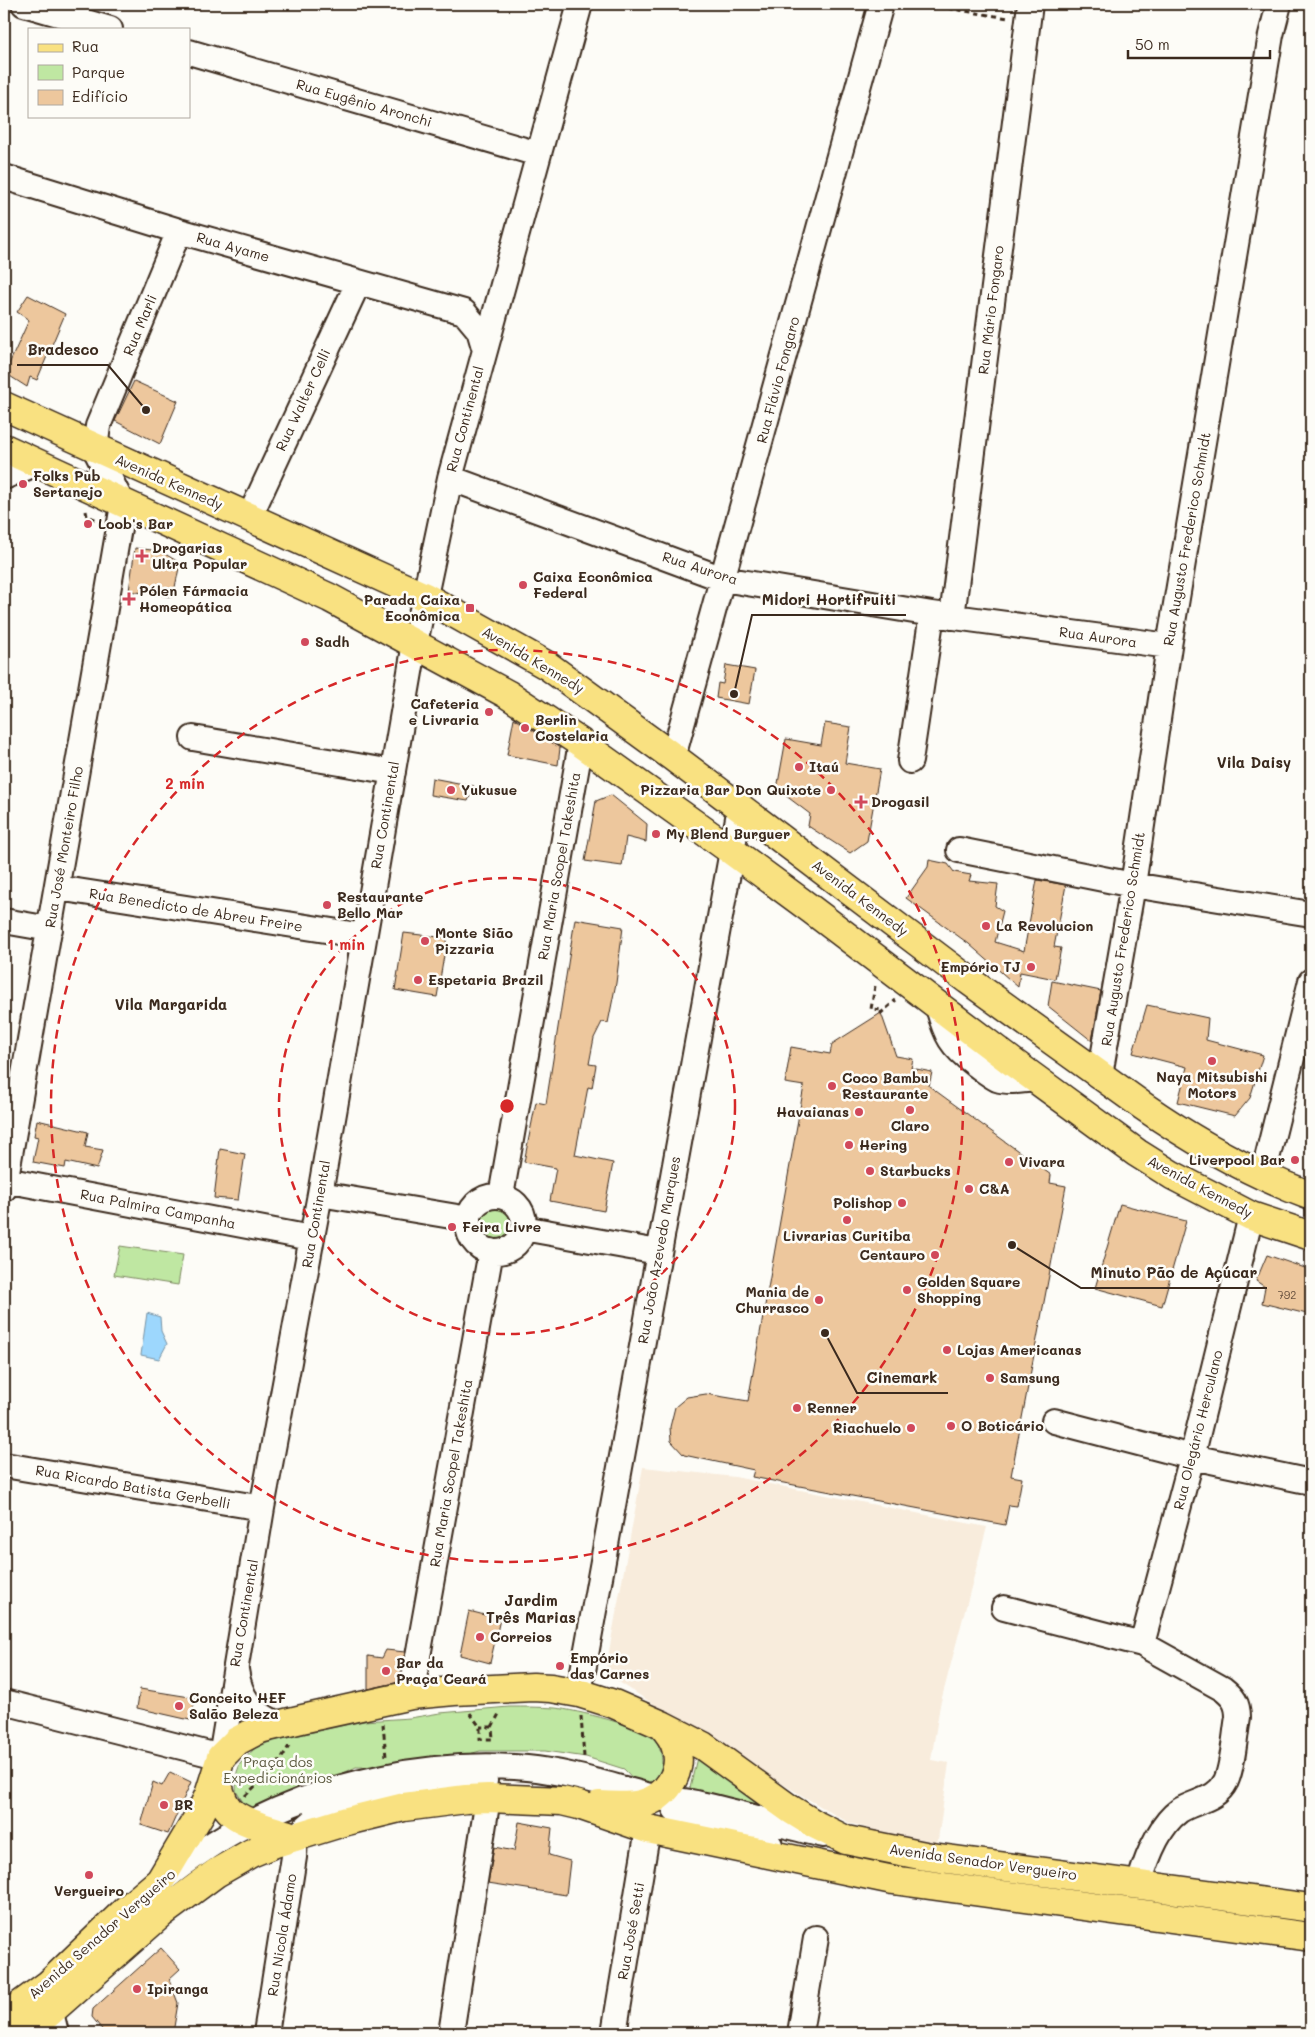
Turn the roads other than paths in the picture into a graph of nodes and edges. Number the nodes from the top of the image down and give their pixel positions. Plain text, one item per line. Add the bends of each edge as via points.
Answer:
1 (24, 4) edge
2 (580, 4) edge
3 (881, 4) edge
4 (1030, 4) edge
5 (1279, 4) edge
6 (107, 28) edge
7 (190, 52) edge
8 (538, 154) junction
9 (4, 177) edge
10 (179, 231) junction
11 (358, 283) junction
12 (499, 293) junction
13 (464, 312) junction
14 (484, 347) junction
15 (4, 406) edge
16 (4, 448) edge
17 (95, 449) junction
18 (36, 463) junction
19 (4, 477) edge
20 (450, 478) junction
21 (123, 505) junction
22 (249, 518) junction
23 (723, 579) junction
24 (425, 597) junction
25 (942, 616) junction
26 (415, 643) junction
27 (1169, 646) junction
28 (193, 738) dead end
29 (581, 743) junction
30 (673, 757) junction
31 (910, 761) dead end
32 (393, 772) junction
33 (740, 807) junction
34 (959, 850) dead end
35 (732, 851) junction
36 (1133, 885) junction
37 (58, 888) junction
38 (1311, 914) edge
39 (4, 921) edge
40 (50, 929) junction
41 (364, 936) junction
42 (1311, 981) edge
43 (1100, 1074) junction
44 (1263, 1175) junction
45 (5, 1184) edge
46 (320, 1194) junction
47 (501, 1196) junction
48 (1311, 1196) edge
49 (1251, 1216) junction
50 (468, 1219) junction
51 (523, 1228) junction
52 (1311, 1236) edge
53 (311, 1238) junction
54 (491, 1251) junction
55 (658, 1252) junction
56 (1054, 1421) dead end
57 (1192, 1456) junction
58 (4, 1465) edge
59 (1311, 1482) edge
60 (262, 1508) junction
61 (1004, 1608) dead end
62 (1142, 1644) junction
63 (235, 1666) junction
64 (579, 1693) junction
65 (411, 1694) junction
66 (4, 1702) edge
67 (290, 1721) junction
68 (662, 1725) junction
69 (219, 1765) junction
70 (580, 1787) junction
71 (658, 1797) junction
72 (488, 1798) junction
73 (241, 1817) junction
74 (648, 1829) junction
75 (295, 1837) junction
76 (846, 1840) junction
77 (837, 1868) junction
78 (160, 1882) junction
79 (1139, 1884) junction
80 (1311, 1908) edge
81 (1311, 1937) edge
82 (816, 1938) dead end
83 (4, 2017) edge
84 (53, 2023) edge
85 (26, 2033) edge
86 (266, 2033) edge
87 (451, 2033) edge
88 (614, 2033) edge
89 (800, 2033) edge

1 - 6 street
2 - 8 street, Rua Continental
3 - 23 street, Rua Flávio Fongaro
4 - 25 street, Rua Mário Fongaro
5 - 27 street, Rua Augusto Frederico Schmidt via 1271,35
7 - 8 street, Rua Eugênio Aronchi
8 - 12 street, Rua Continental
9 - 10 street, Rua Ayame
10 - 11 street, Rua Ayame
10 - 17 street, Rua Marli via 98,426
11 - 13 street, Rua Ayame
11 - 22 street, Rua Walter Celli
12 - 13 street
12 - 14 street, Rua Continental
13 - 14 street via 479,330
14 - 20 street, Rua Continental
15 - 17 main road, Avenida Kennedy
16 - 18 main road, Avenida Kennedy
17 - 21 street
17 - 22 main road, Avenida Kennedy
18 - 19 street
18 - 21 main road, Avenida Kennedy
20 - 23 street, Rua Aurora
20 - 24 street, Rua Continental
21 - 26 main road, Avenida Kennedy via 330,598
21 - 37 street, Rua José Monteiro Filho
22 - 24 main road, Avenida Kennedy
23 - 25 street, Rua Aurora
23 - 30 street, Rua Flávio Fongaro
24 - 26 street, Rua Continental
24 - 30 main road, Avenida Kennedy via 548,666
25 - 27 street, Rua Aurora
25 - 31 street, Rua Mário Fongaro
26 - 29 main road, Avenida Kennedy via 507,694
26 - 32 street, Rua Continental
27 - 36 street, Rua Augusto Frederico Schmidt
28 - 32 street
29 - 35 main road, Avenida Kennedy
29 - 47 street, Rua Maria Scopel Takeshita
30 - 33 main road, Avenida Kennedy
32 - 41 street, Rua Continental
33 - 35 street, Rua João Azevedo Marques
33 - 43 main road, Avenida Kennedy via 968,980
34 - 36 street
35 - 49 main road, Avenida Kennedy via 1137,1153
35 - 55 street, Rua João Azevedo Marques
36 - 38 street
36 - 43 street, Rua Augusto Frederico Schmidt
37 - 40 street, Rua José Monteiro Filho
37 - 41 street, Rua Benedicto de Abreu Freire
39 - 40 street
40 - 45 street, Rua José Monteiro Filho
41 - 46 street, Rua Continental
42 - 44 street
43 - 44 main road, Avenida Kennedy via 1172,1126
44 - 48 main road, Avenida Kennedy
45 - 53 street, Rua Palmira Campanha
46 - 50 street
46 - 53 street, Rua Continental
47 - 50 street via 484,1199 471,1210
47 - 51 street via 516,1204 524,1220
49 - 52 main road, Avenida Kennedy
49 - 57 street, Rua Olegário Herculano
50 - 54 street via 468,1228 476,1243
51 - 54 street via 516,1244 500,1252
51 - 55 street
53 - 60 street, Rua Continental
54 - 65 street, Rua Maria Scopel Takeshita
55 - 64 street, Rua João Azevedo Marques
56 - 57 street
57 - 59 street
57 - 62 street, Rua Olegário Herculano
58 - 60 street, Rua Ricardo Batista Gerbelli
60 - 63 street, Rua Continental
61 - 62 street
62 - 79 street via 1229,1693 1238,1707 1238,1716 1226,1781 1215,1794 1182,1810 1166,1825
63 - 67 street via 239,1687 258,1714
63 - 69 street, Rua Continental
64 - 65 main road via 533,1687
64 - 68 main road
65 - 67 main road
66 - 69 street
67 - 69 main road via 243,1737 229,1746
68 - 71 main road via 678,1755 674,1778
68 - 76 main road via 703,1746 790,1808
69 - 73 main road via 222,1798
69 - 78 main road via 200,1814
70 - 71 main road via 636,1805
70 - 72 main road, Avenida Senador Vergueiro via 548,1800
70 - 73 street, Avenida Senador Vergueiro via 529,1768 447,1768 388,1776
70 - 74 main road, Avenida Senador Vergueiro
70 - 75 street, Avenida Senador Vergueiro via 538,1777 456,1784 350,1805 319,1816
71 - 76 street, Avenida Senador Vergueiro via 702,1804
71 - 77 street, Avenida Senador Vergueiro via 697,1819
72 - 75 main road, Avenida Senador Vergueiro via 404,1807
72 - 87 street
73 - 75 main road
73 - 78 street, Avenida Senador Vergueiro
74 - 77 main road, Avenida Senador Vergueiro
74 - 88 street, Rua José Setti
75 - 84 main road, Avenida Senador Vergueiro via 251,1852 162,1913
75 - 86 street, Rua Nicola Ádamo
76 - 79 main road, Avenida Senador Vergueiro via 925,1856
77 - 81 main road, Avenida Senador Vergueiro via 893,1880
78 - 83 main road, Avenida Senador Vergueiro via 119,1916 49,1984
79 - 80 main road, Avenida Senador Vergueiro
82 - 89 street
84 - 85 main road, Avenida Senador Vergueiro

